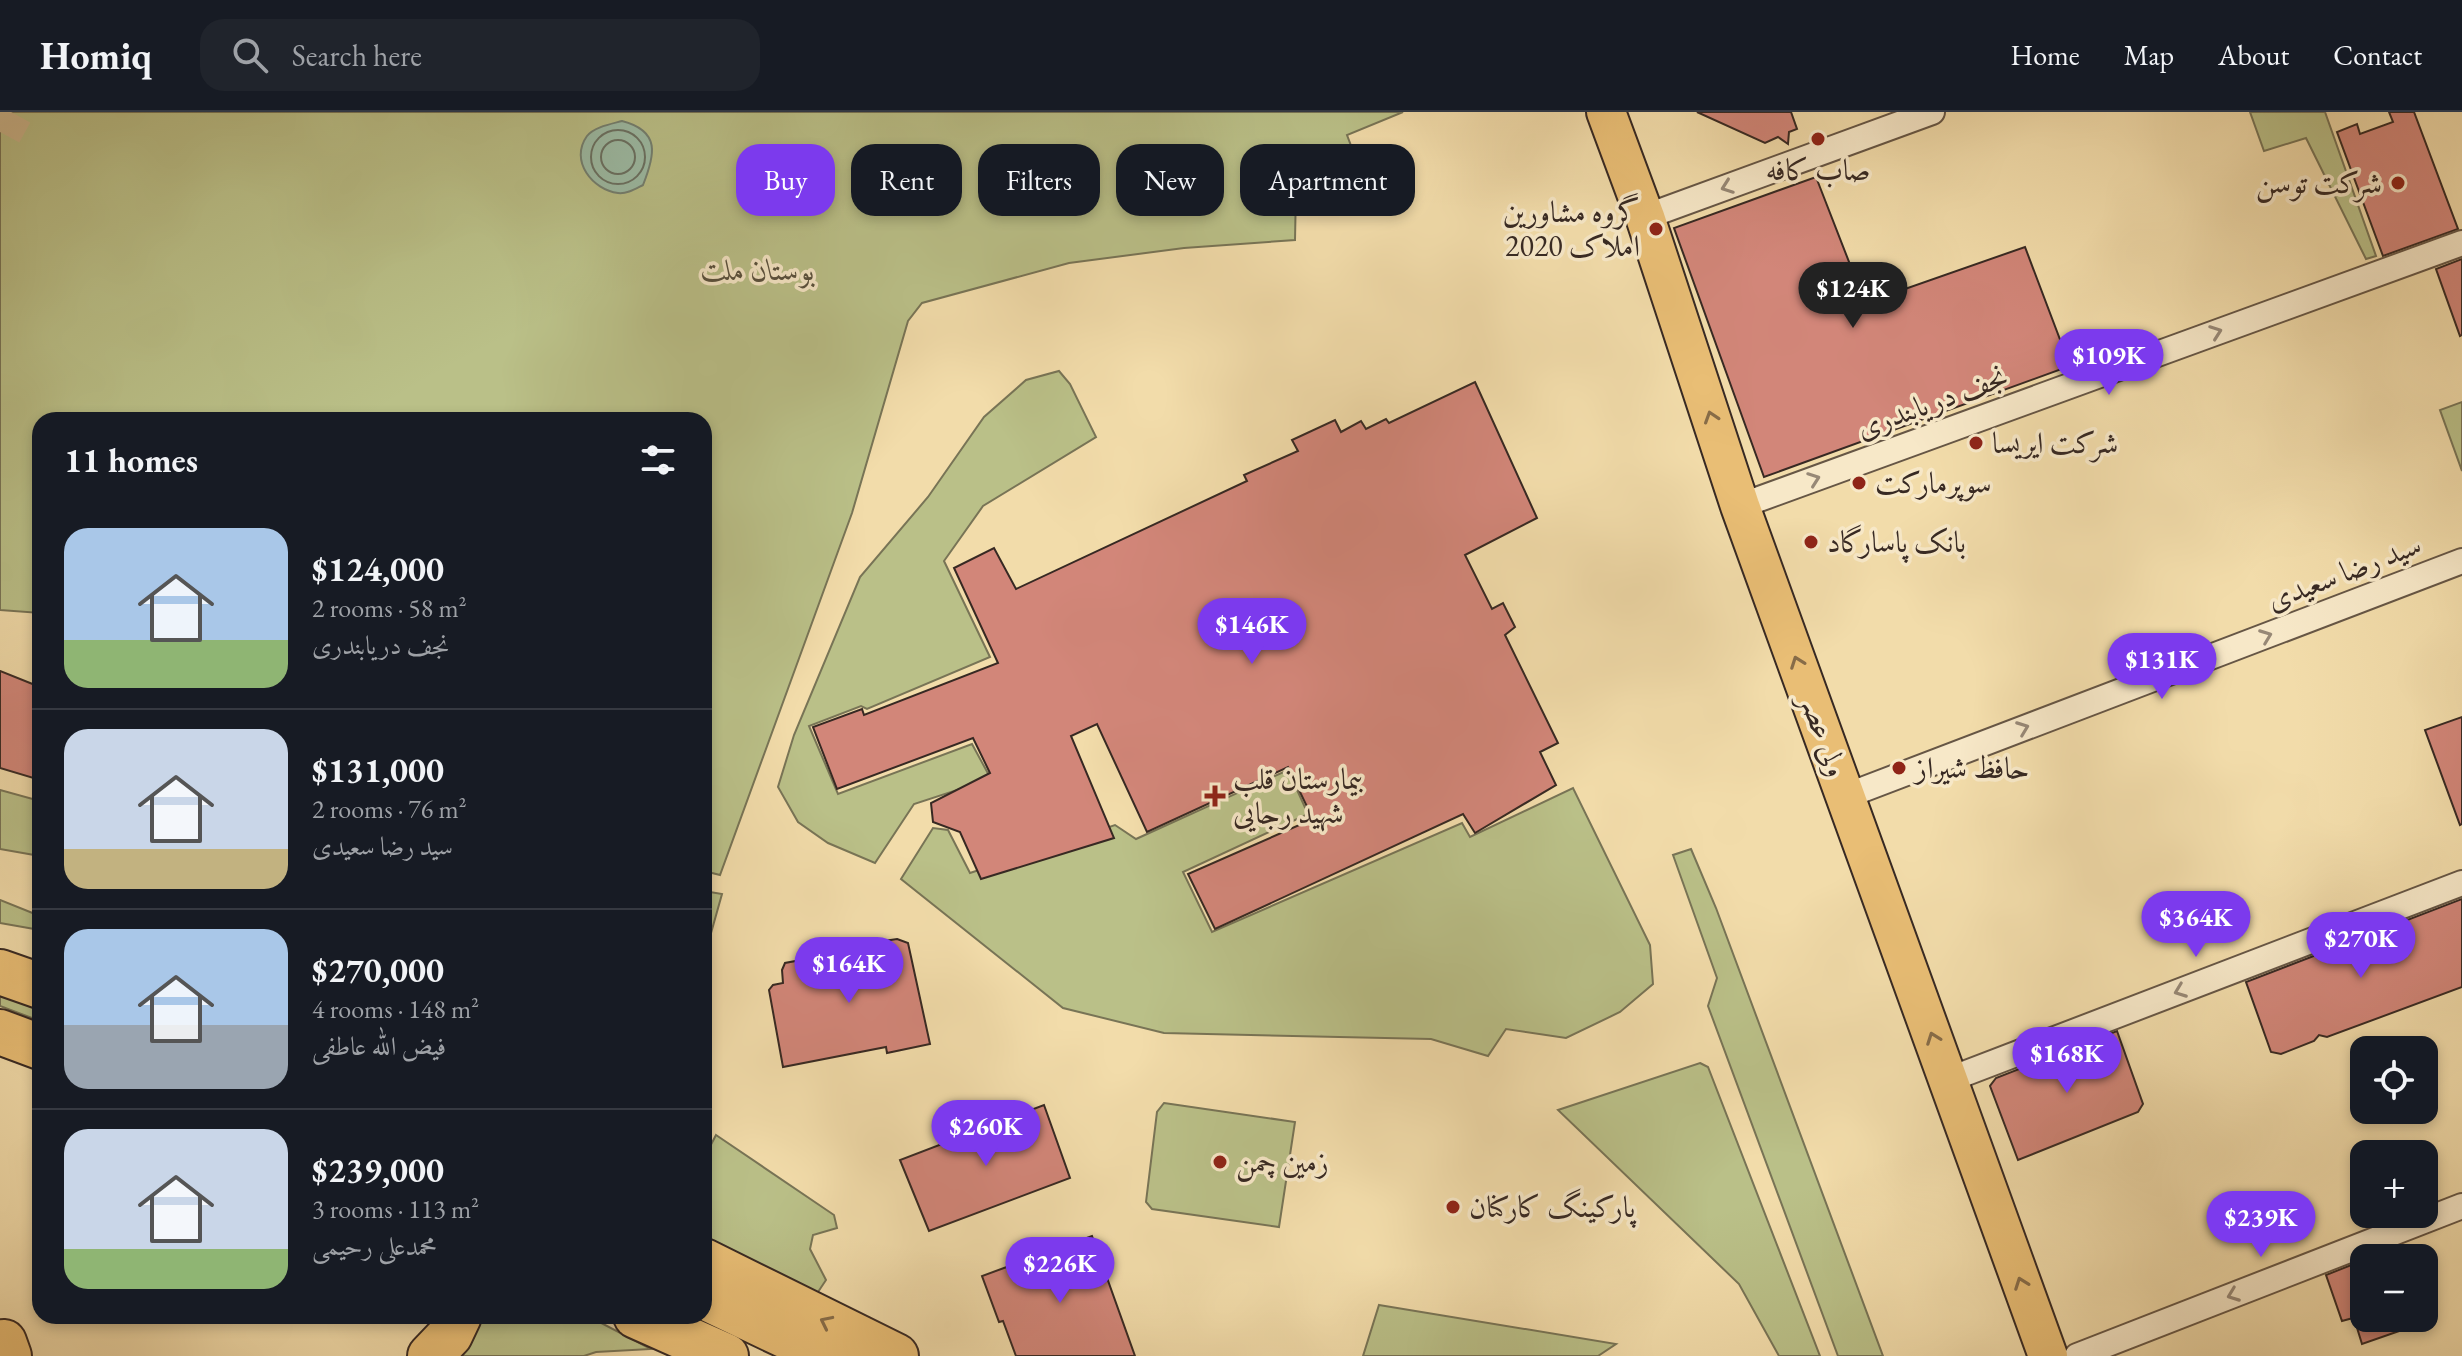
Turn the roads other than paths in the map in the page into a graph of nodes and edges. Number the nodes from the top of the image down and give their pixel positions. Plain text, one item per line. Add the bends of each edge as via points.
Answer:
1 (1606, 112) edge
2 (1932, 112) edge
3 (1645, 217) junction
4 (2462, 243) edge
5 (1740, 506) junction
6 (2462, 561) edge
7 (1846, 796) junction
8 (2462, 883) edge
9 (0, 945) edge
10 (32, 952) edge
11 (0, 972) edge
12 (32, 983) edge
13 (0, 1032) edge
14 (32, 1044) edge
15 (1948, 1080) junction
16 (2462, 1206) edge
17 (712, 1265) edge
18 (712, 1301) edge
19 (455, 1324) edge
20 (654, 1324) edge
21 (430, 1356) edge
22 (726, 1356) edge
23 (828, 1356) edge
24 (896, 1356) edge
25 (2048, 1356) edge
26 (2077, 1356) edge

1 - 3 main road, ولی عصر
2 -> 3 street
5 -> 3 main road, ولی عصر
5 -> 4 street, نجف دریابندری
7 -> 5 main road, ولی عصر
7 -> 6 street, سید رضا سعیدی
15 -> 7 main road, ولی عصر
8 -> 15 street
9 - 10 highway
11 - 12 highway
13 - 14 highway
25 -> 15 main road, ولی عصر
16 -> 26 street
24 -> 17 highway
18 - 23 highway
19 - 21 highway
20 - 22 highway

